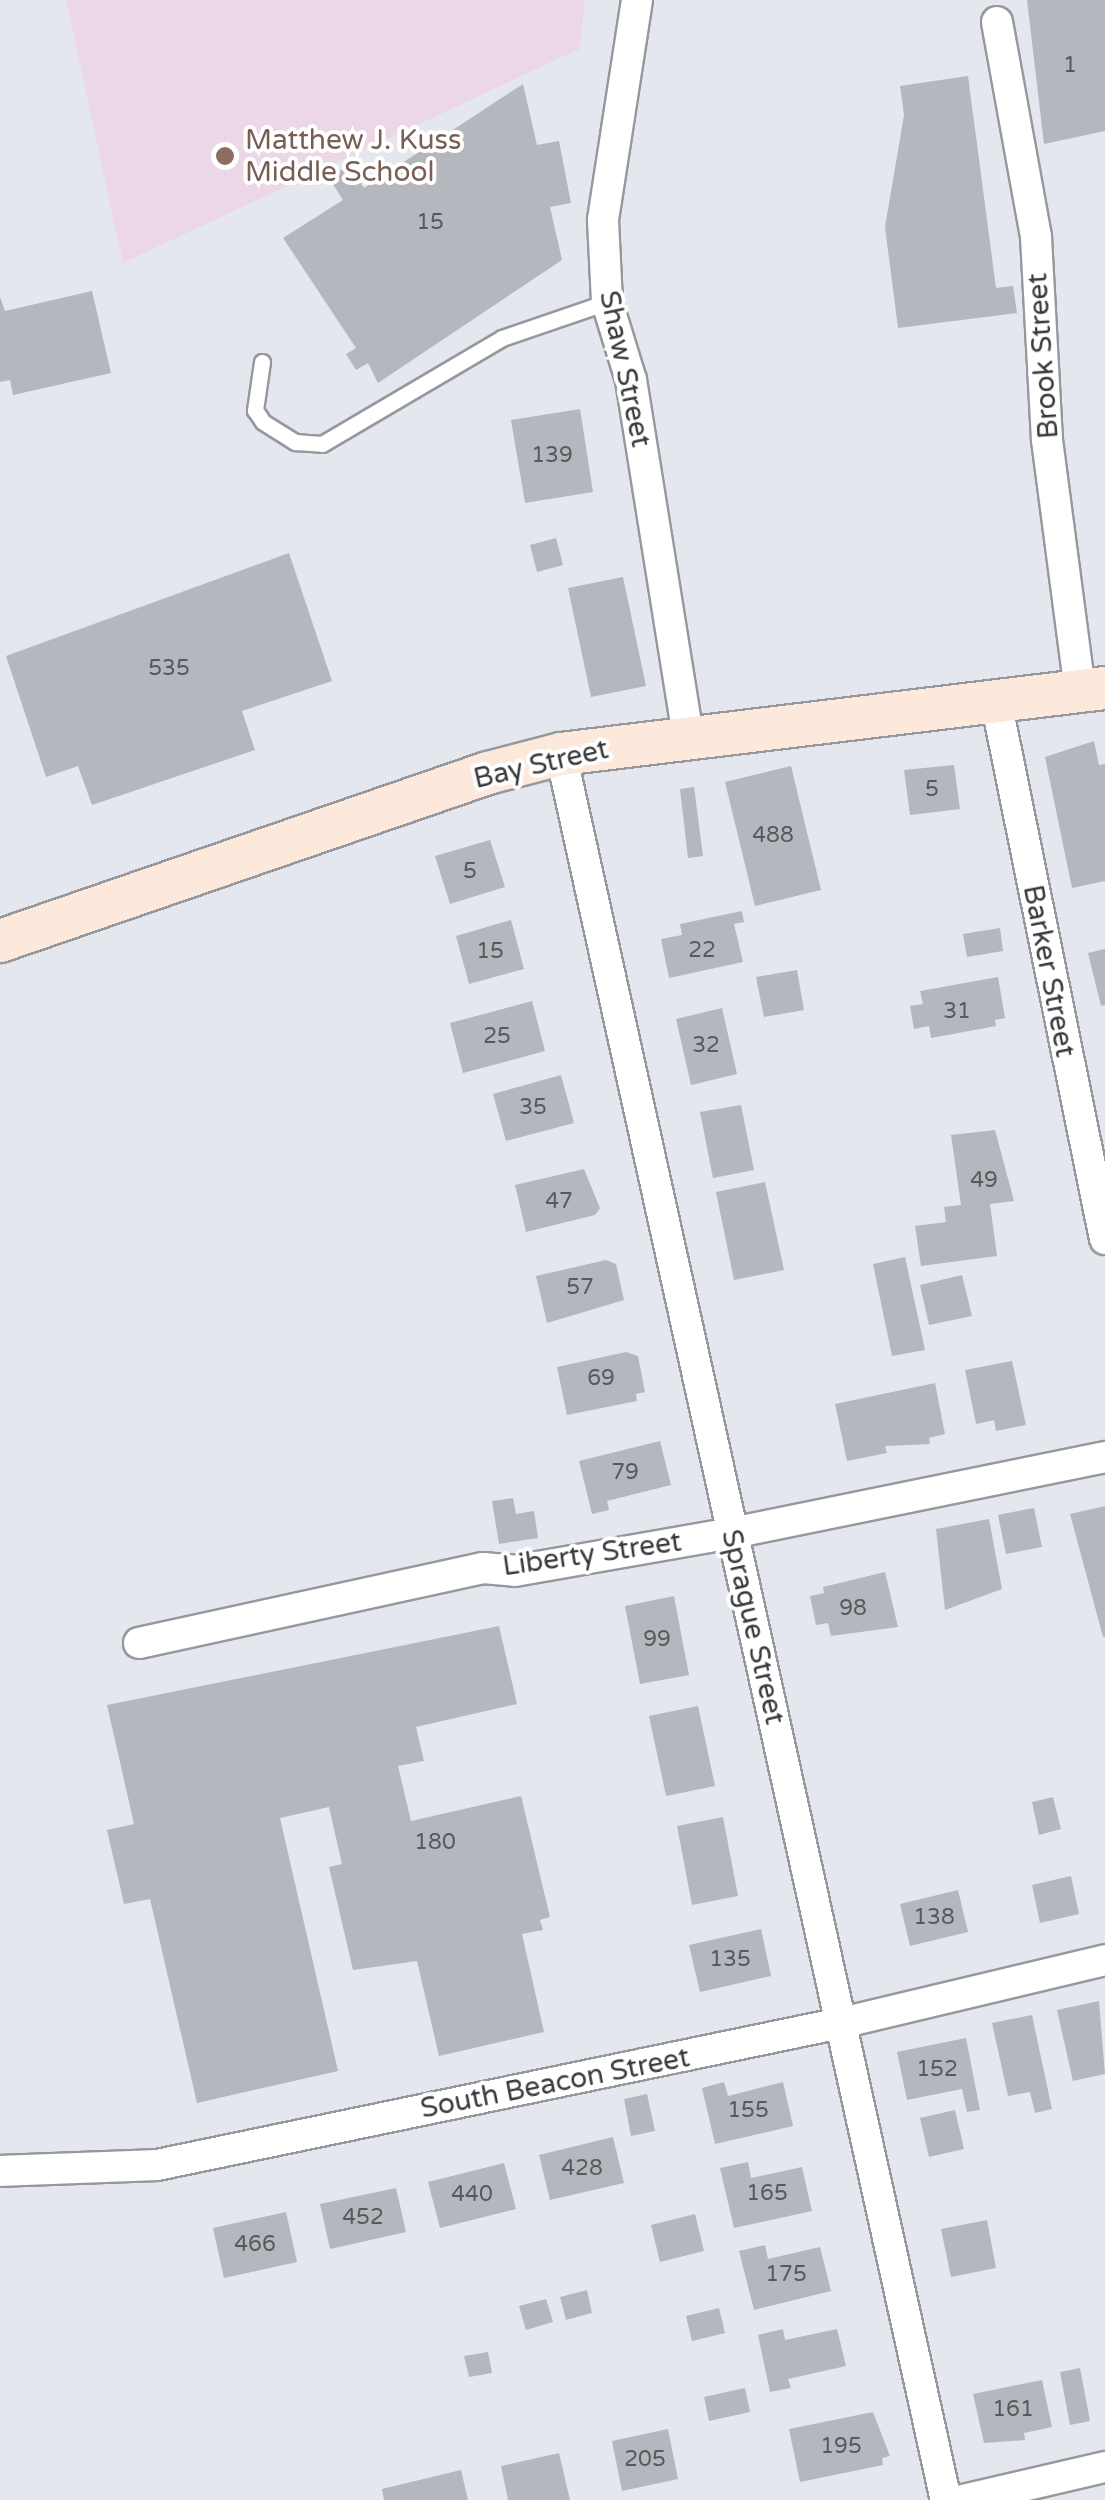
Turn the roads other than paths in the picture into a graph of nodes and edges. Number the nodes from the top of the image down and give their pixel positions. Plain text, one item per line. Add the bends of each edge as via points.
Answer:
1 (637, 0) edge
2 (997, 22) dead end
3 (608, 302) junction
4 (262, 362) dead end
5 (1093, 689) edge
6 (996, 702) junction
7 (688, 736) junction
8 (560, 754) junction
9 (0, 941) edge
10 (1105, 1239) edge
11 (1105, 1456) edge
12 (732, 1533) junction
13 (139, 1643) dead end
14 (1105, 1960) edge
15 (841, 2023) junction
16 (0, 2171) edge
17 (1105, 2467) edge
18 (946, 2500) edge
19 (962, 2500) edge

1 - 3 street, Shaw Street via 603,220
2 - 5 street, Brook Street via 1036,237 1047,440
3 - 4 lane via 502,338 322,444 296,442 263,422 255,410
3 - 7 street, Shaw Street via 631,380
5 - 6 main road, Bay Street
6 - 7 main road, Bay Street
6 - 10 street, Barker Street
7 - 8 main road, Bay Street
8 - 9 main road, Bay Street
8 - 12 street, Sprague Street
11 - 12 street, Liberty Street
12 - 13 street, Liberty Street via 515,1571 483,1568
12 - 15 street, Sprague Street
14 - 15 street, South Beacon Street
15 - 16 street, South Beacon Street via 157,2165
15 - 18 street, Sprague Street
17 - 19 street

